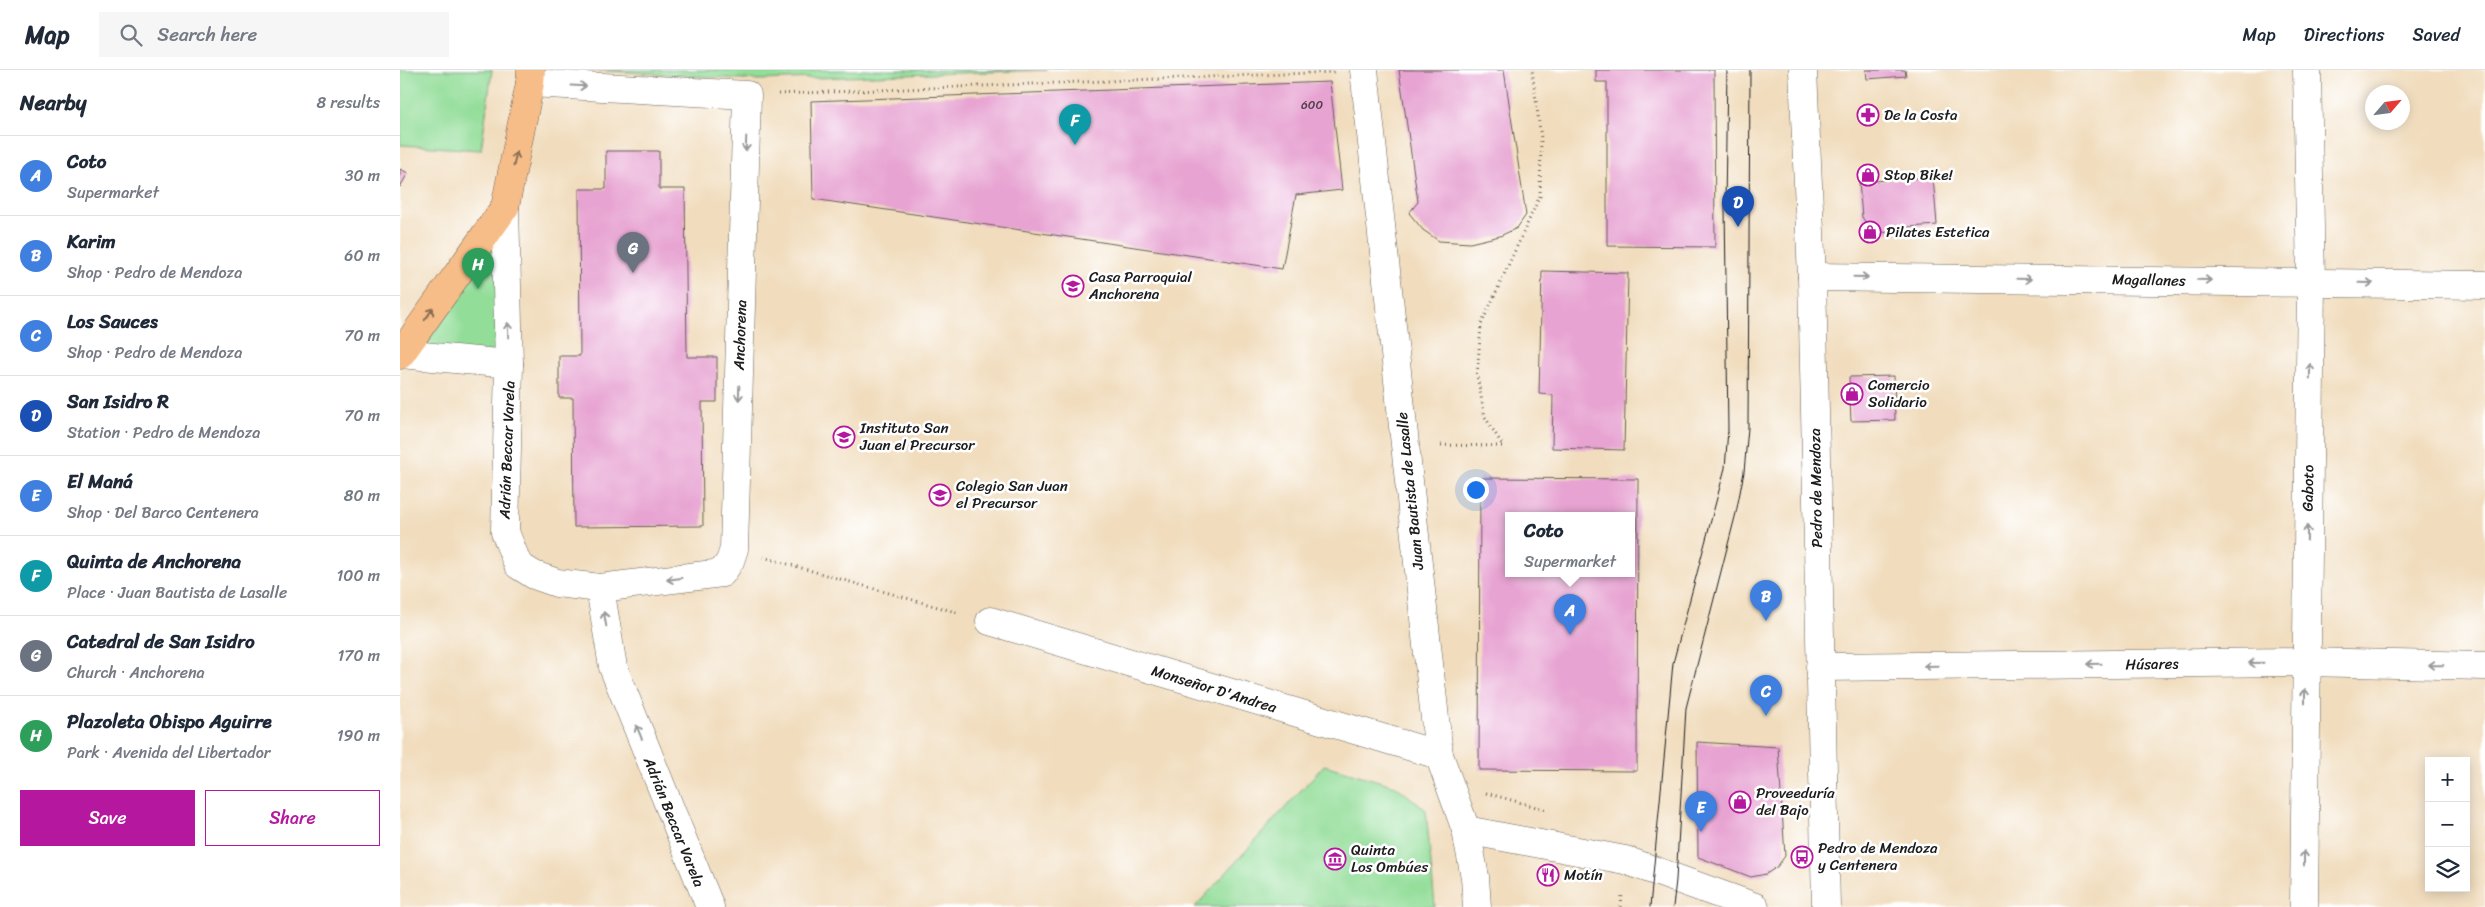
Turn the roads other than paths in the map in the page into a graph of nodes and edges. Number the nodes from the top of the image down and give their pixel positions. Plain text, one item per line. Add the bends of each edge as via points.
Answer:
1 (1364, 70) edge
2 (1803, 70) edge
3 (2307, 70) edge
4 (530, 77) edge
5 (505, 207) junction
6 (1812, 276) junction
7 (2312, 282) junction
8 (2485, 285) edge
9 (401, 355) edge
10 (509, 364) junction
11 (600, 588) junction
12 (990, 621) road end
13 (2306, 662) junction
14 (2485, 666) edge
15 (1820, 667) junction
16 (1439, 755) junction
17 (1466, 830) junction
18 (1744, 905) edge
19 (710, 907) edge
20 (1477, 907) edge
21 (1826, 907) edge
22 (2304, 907) edge

1 - 16 street, Juan Bautista de Lasalle
2 - 6 street, Pedro de Mendoza
3 - 7 street, Gaboto
5 -> 4 main road
4 -> 11 street, Anchorena via 747,95 734,548 722,573
9 -> 5 main road
10 -> 5 street, Adrián Beccar Varela
6 -> 7 street, Magallanes
6 - 15 street, Pedro de Mendoza
7 -> 8 street, Magallanes
13 -> 7 street, Gaboto
9 - 10 street
10 - 11 street, Adrián Beccar Varela via 505,532 518,565 557,583
19 -> 11 street, Adrián Beccar Varela via 613,667
12 - 16 street, Monseñor D'Andrea
14 -> 13 street, Húsares
13 -> 15 street, Húsares
22 -> 13 street, Gaboto
15 - 21 street, Pedro de Mendoza
16 - 17 street, Juan Bautista de Lasalle
17 - 18 street via 1625,860
17 - 20 street, Juan Bautista de Lasalle

